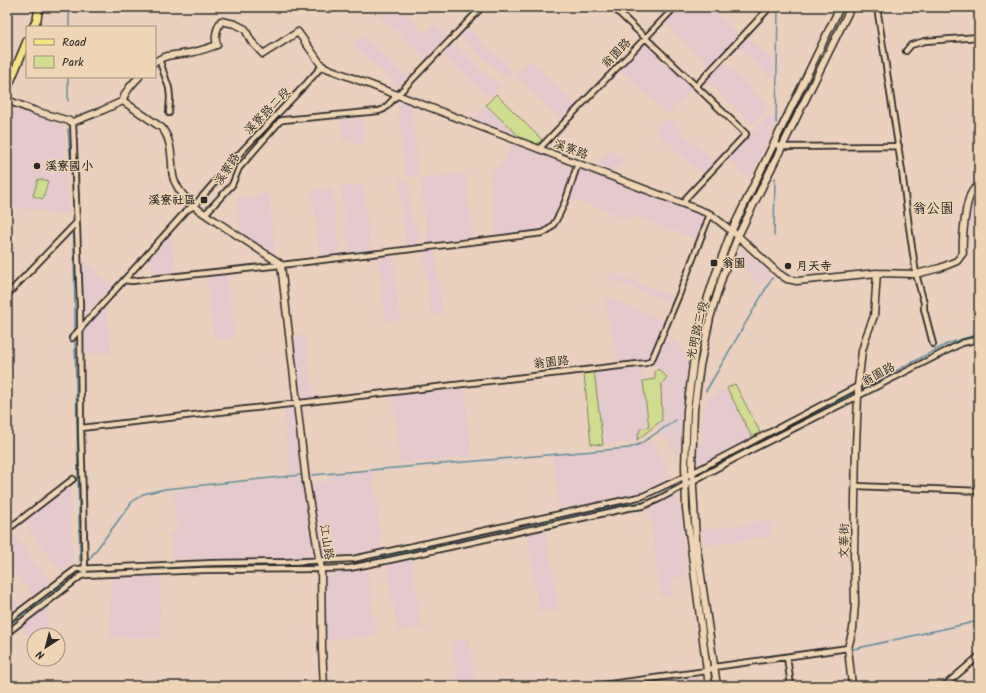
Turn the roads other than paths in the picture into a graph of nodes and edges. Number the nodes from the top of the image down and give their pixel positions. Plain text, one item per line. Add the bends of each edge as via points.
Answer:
1 (39, 7) edge
2 (482, 7) edge
3 (613, 7) edge
4 (675, 7) edge
5 (770, 7) edge
6 (840, 7) edge
7 (851, 7) edge
8 (877, 7) edge
9 (34, 26) edge
10 (979, 37) edge
11 (646, 38) junction
12 (26, 43) edge
13 (906, 51) dead end
14 (157, 61) edge
15 (322, 66) junction
16 (138, 78) edge
17 (696, 86) junction
18 (7, 89) edge
19 (398, 96) junction
20 (7, 100) edge
21 (123, 101) junction
22 (169, 113) dead end
23 (74, 122) junction
24 (774, 144) junction
25 (899, 146) junction
26 (781, 147) junction
27 (539, 149) junction
28 (578, 163) junction
29 (979, 186) edge
30 (683, 204) junction
31 (194, 206) junction
32 (205, 214) junction
33 (710, 214) junction
34 (76, 223) junction
35 (732, 232) junction
36 (738, 236) junction
37 (281, 265) junction
38 (877, 273) junction
39 (916, 274) junction
40 (124, 280) junction
41 (7, 295) edge
42 (80, 330) junction
43 (72, 338) dead end
44 (979, 338) edge
45 (933, 344) dead end
46 (858, 386) junction
47 (858, 396) junction
48 (297, 402) junction
49 (81, 428) junction
50 (692, 473) junction
51 (686, 476) junction
52 (73, 479) dead end
53 (692, 481) junction
54 (686, 485) junction
55 (856, 486) junction
56 (979, 491) edge
57 (7, 530) edge
58 (319, 561) junction
59 (84, 568) junction
60 (321, 569) junction
61 (85, 575) junction
62 (7, 621) edge
63 (7, 633) edge
64 (848, 650) junction
65 (979, 656) edge
66 (787, 659) junction
67 (714, 667) junction
68 (707, 671) junction
69 (324, 686) edge
70 (595, 686) edge
71 (709, 686) edge
72 (717, 686) edge
73 (791, 686) edge
74 (852, 686) edge
75 (944, 686) edge

1 - 9 main road
2 - 19 street, 溪寮路
3 - 11 street
4 - 11 street, 翁園路
5 - 17 street
6 - 24 street, 光明路三段
7 - 26 street, 光明路三段
8 - 25 street
10 - 13 street via 926,41 911,45
11 - 17 street
11 - 27 street, 翁園路
12 - 18 main road
14 - 15 street via 217,45 215,40 221,21 245,29 251,41 263,54 298,32
14 - 22 street via 169,88
15 - 19 street, 溪寮路
15 - 31 street, 溪寮路二段
16 - 21 street
17 - 30 street via 746,134
19 - 27 street, 溪寮路
19 - 32 street, 溪寮路 via 379,111 280,121 238,168 232,185
20 - 23 street
21 - 23 street
21 - 31 street via 165,132 170,147 175,184
23 - 34 street
24 - 26 street
24 - 35 street, 光明路三段
25 - 26 street
25 - 39 street
26 - 36 street, 光明路三段
27 - 28 street, 溪寮路
28 - 30 street, 溪寮路
28 - 37 street via 558,216 548,231 543,233
29 - 39 street via 969,198 962,255 957,261
30 - 33 street, 溪寮路
31 - 32 street
31 - 40 street, 溪寮路二段
32 - 37 street
33 - 35 street, 溪寮路
33 - 48 street, 翁園路 via 653,358 646,363
34 - 41 street
34 - 42 street
35 - 36 street, 溪寮路
35 - 51 street, 光明路三段 via 708,297 694,357 687,410
36 - 38 street via 787,279 796,281
36 - 50 street, 光明路三段 via 710,318 700,366 694,410
37 - 40 street
37 - 48 street
38 - 39 street
38 - 46 street, 翁園路 via 874,316 862,351
39 - 45 street
40 - 42 street, 溪寮路二段
42 - 43 street, 溪寮路二段
42 - 49 street
44 - 47 street, 翁園路 via 962,343
46 - 47 street, 翁園路
46 - 50 street
47 - 53 street
47 - 55 street, 文華街
48 - 49 street, 翁園路
48 - 58 street, 江山路
49 - 59 street
50 - 51 street
50 - 53 street, 光明路三段
51 - 54 street, 光明路三段
51 - 58 street via 643,496 353,559
52 - 57 street
53 - 54 street
53 - 67 street, 光明路三段 via 696,541
54 - 60 street via 643,506 350,568
54 - 68 street, 光明路三段 via 686,509
55 - 56 street
55 - 64 street, 文華街 via 855,604
58 - 59 street
58 - 60 street, 江山路
59 - 61 street
59 - 62 street via 76,569
60 - 61 street
60 - 69 street, 江山路
61 - 63 street
64 - 66 street
64 - 74 street, 文華街
65 - 75 street
66 - 67 street
66 - 73 street
67 - 68 street
67 - 72 street, 光明路三段
68 - 70 street
68 - 71 street, 光明路三段

